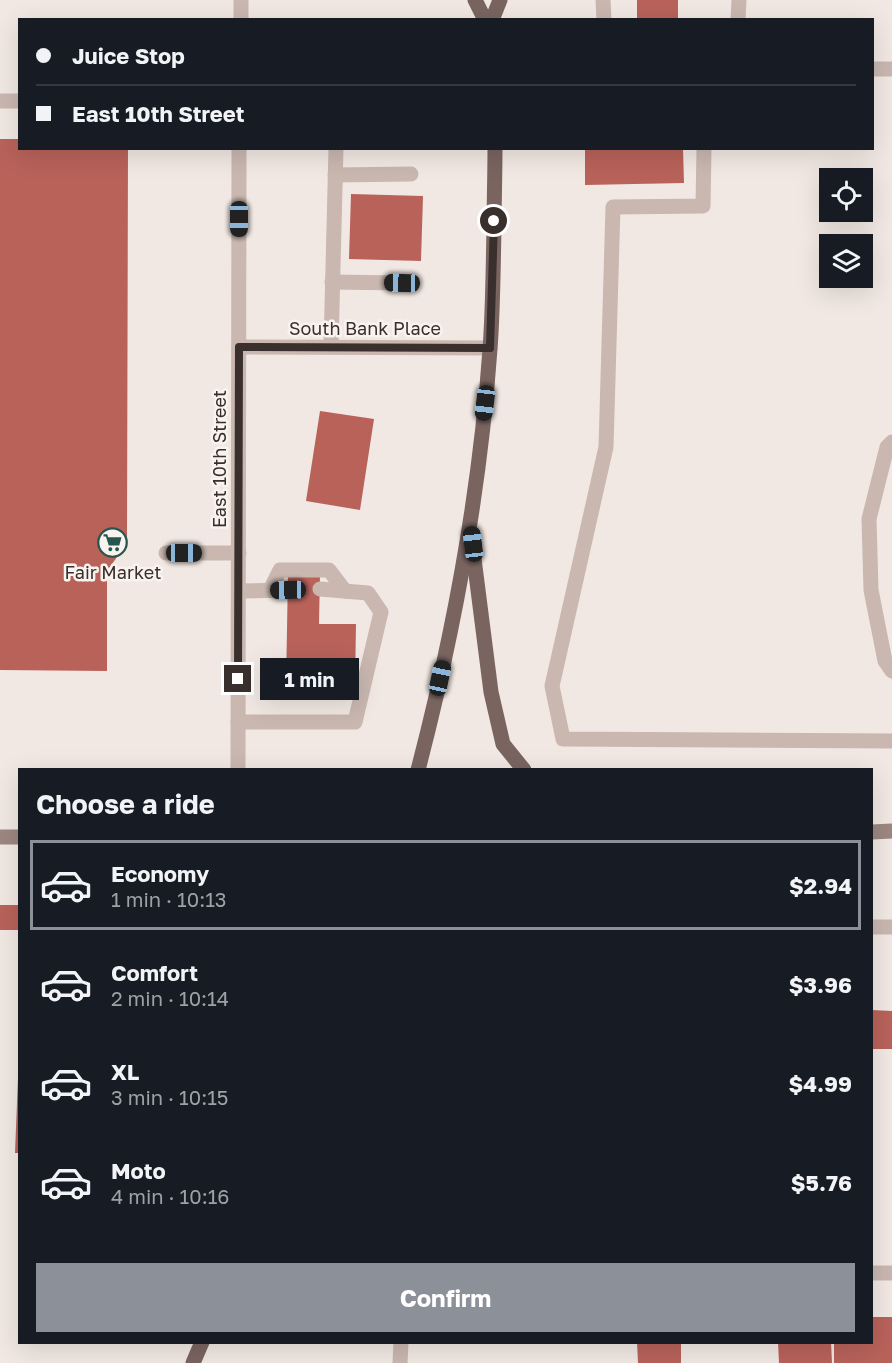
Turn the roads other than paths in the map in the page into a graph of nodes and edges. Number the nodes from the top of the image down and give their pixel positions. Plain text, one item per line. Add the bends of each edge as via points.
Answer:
1 (241, 0) edge
2 (475, 0) edge
3 (500, 0) edge
4 (603, 0) edge
5 (739, 0) edge
6 (241, 18) edge
7 (484, 18) edge
8 (493, 18) edge
9 (604, 18) edge
10 (738, 18) edge
11 (874, 69) edge
12 (892, 69) edge
13 (0, 101) edge
14 (18, 101) edge
15 (239, 150) edge
16 (336, 150) edge
17 (495, 150) edge
18 (704, 150) edge
19 (411, 174) dead end
20 (335, 175) junction
21 (332, 282) junction
22 (402, 283) dead end
23 (239, 347) junction
24 (331, 347) junction
25 (490, 348) junction
26 (892, 442) edge
27 (470, 522) junction
28 (166, 553) dead end
29 (239, 553) junction
30 (320, 589) dead end
31 (270, 590) junction
32 (288, 590) dead end
33 (239, 591) junction
34 (345, 591) junction
35 (892, 671) edge
36 (238, 723) junction
37 (892, 741) edge
38 (238, 768) edge
39 (418, 768) edge
40 (522, 768) edge
41 (892, 831) edge
42 (873, 832) edge
43 (0, 837) edge
44 (18, 837) edge
45 (873, 927) edge
46 (892, 927) edge
47 (892, 1273) edge
48 (873, 1274) edge
49 (201, 1344) edge
50 (401, 1344) edge
51 (193, 1363) edge
52 (400, 1363) edge

1 - 6 street
2 - 7 main road
3 - 8 main road
4 - 9 street
5 - 10 street
11 - 12 street
13 - 14 street
15 - 23 street, East 10th Street
16 - 20 street
17 - 25 main road
18 - 37 street via 703,206 613,207 606,447 552,686 563,739
19 - 20 street
20 - 21 street
21 - 22 street
21 - 24 street
23 - 24 street, South Bank Place
23 - 29 street, East 10th Street
24 - 25 street, South Bank Place
25 - 27 main road
26 - 35 street via 887,447 869,519 871,590 885,661
27 - 39 main road via 461,580
27 - 40 main road via 491,692 503,744
28 - 29 street
29 - 33 street, East 10th Street
30 - 34 street
31 - 32 street
31 - 33 street
31 - 34 street via 280,570 329,570
33 - 36 street, East 10th Street
34 - 36 street via 368,593 381,612 355,723
36 - 38 street, East 10th Street
41 - 42 main road
43 - 44 main road
45 - 46 street
47 - 48 street
49 - 51 main road
50 - 52 street

